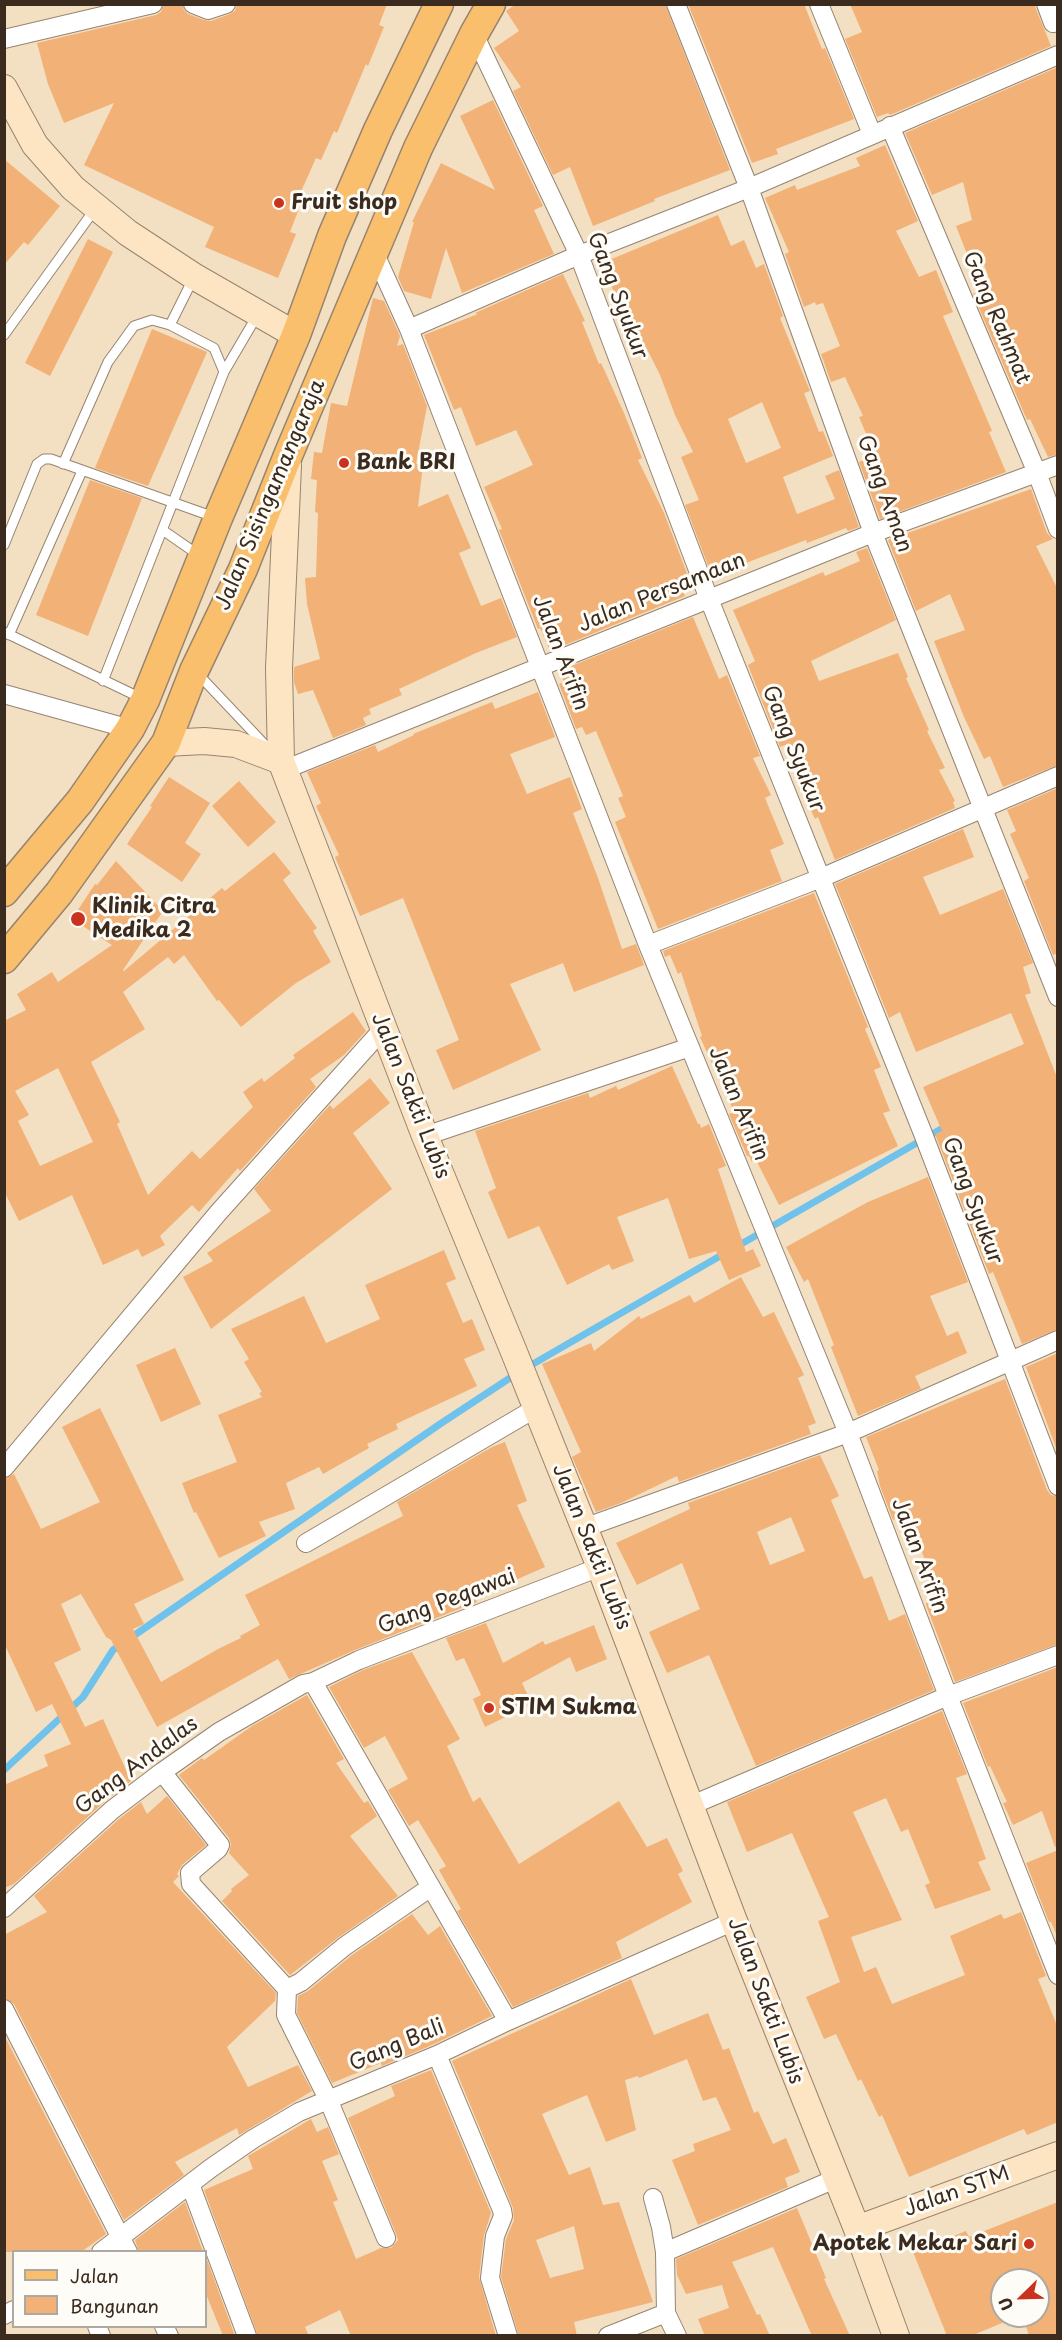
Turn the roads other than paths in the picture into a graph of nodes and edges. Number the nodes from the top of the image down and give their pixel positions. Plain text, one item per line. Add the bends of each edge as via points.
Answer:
1 (153, 4) edge
2 (193, 4) edge
3 (226, 4) edge
4 (439, 4) edge
5 (491, 4) edge
6 (676, 4) edge
7 (819, 4) edge
8 (1046, 4) edge
9 (1056, 26) edge
10 (474, 34) junction
11 (4, 39) edge
12 (1058, 55) edge
13 (4, 88) edge
14 (890, 126) junction
15 (872, 134) junction
16 (749, 188) junction
17 (96, 207) junction
18 (374, 252) junction
19 (579, 255) junction
20 (195, 277) junction
21 (259, 314) junction
22 (170, 326) junction
23 (409, 329) junction
24 (4, 335) edge
25 (296, 335) junction
26 (224, 372) junction
27 (289, 453) junction
28 (63, 464) junction
29 (1058, 465) edge
30 (82, 471) junction
31 (1037, 473) junction
32 (175, 502) junction
33 (218, 518) junction
34 (1058, 529) edge
35 (164, 531) junction
36 (873, 533) junction
37 (4, 545) edge
38 (202, 558) junction
39 (709, 599) junction
40 (7, 633) edge
41 (541, 666) junction
42 (194, 670) junction
43 (103, 681) junction
44 (4, 694) edge
45 (145, 700) junction
46 (130, 729) junction
47 (166, 743) junction
48 (284, 765) junction
49 (1058, 776) edge
50 (983, 807) junction
51 (821, 878) junction
52 (4, 892) edge
53 (648, 945) junction
54 (4, 959) edge
55 (1058, 997) edge
56 (383, 1029) junction
57 (690, 1047) junction
58 (424, 1137) junction
59 (1058, 1340) edge
60 (1009, 1360) junction
61 (534, 1403) junction
62 (848, 1433) junction
63 (4, 1468) edge
64 (1058, 1486) edge
65 (584, 1528) junction
66 (306, 1543) dead end
67 (600, 1567) junction
68 (1058, 1655) edge
69 (313, 1683) junction
70 (948, 1696) junction
71 (162, 1772) junction
72 (692, 1806) junction
73 (431, 1887) junction
74 (4, 1908) edge
75 (734, 1921) junction
76 (1058, 1975) edge
77 (287, 1989) junction
78 (4, 2009) edge
79 (508, 2021) junction
80 (438, 2055) junction
81 (328, 2099) junction
82 (1058, 2155) edge
83 (835, 2179) junction
84 (190, 2184) junction
85 (653, 2198) dead end
86 (856, 2229) junction
87 (386, 2238) dead end
88 (124, 2244) edge
89 (107, 2250) edge
90 (665, 2252) junction
91 (666, 2313) junction
92 (247, 2336) edge
93 (508, 2336) edge
94 (608, 2336) edge
95 (677, 2336) edge
96 (896, 2336) edge

1 - 11 street
2 - 3 street via 208,10
4 - 25 main road, Jalan Sisingamangaraja via 378,130
5 - 10 main road, Jalan Sisingamangaraja
6 - 16 street, Gang Aman
7 - 15 street
8 - 9 street
10 - 18 main road, Jalan Sisingamangaraja via 418,148
10 - 19 street, Gang Syukur
12 - 14 street
13 - 17 street via 35,145 73,188
14 - 15 street
14 - 31 street, Gang Rahmat
15 - 16 street
16 - 19 street
16 - 36 street, Gang Aman
17 - 20 street
17 - 24 lane
18 - 23 street, Jalan Arifin
18 - 27 main road, Jalan Sisingamangaraja
19 - 23 street
19 - 39 street, Gang Syukur
20 - 21 street
20 - 22 lane
21 - 25 street
21 - 26 lane
22 - 26 lane via 213,348
22 - 28 lane via 152,320 134,326 108,362
23 - 41 street, Jalan Arifin
25 - 33 main road, Jalan Sisingamangaraja
26 - 32 lane
27 - 42 main road, Jalan Sisingamangaraja via 243,569
27 - 48 street, Jalan Sakti Lubis via 279,668
28 - 30 lane
28 - 37 lane via 51,459 37,464
29 - 31 street, Jalan Persamaan
30 - 32 lane
30 - 40 lane
31 - 34 street, Gang Rahmat
31 - 36 street, Jalan Persamaan
32 - 33 lane
32 - 35 lane
33 - 38 main road, Jalan Sisingamangaraja
35 - 38 lane
35 - 43 lane
36 - 39 street, Jalan Persamaan
36 - 50 street, Gang Aman
38 - 45 main road, Jalan Sisingamangaraja
39 - 41 street, Jalan Persamaan
39 - 51 street, Gang Syukur
40 - 43 lane
41 - 48 street, Jalan Persamaan
41 - 53 street, Jalan Arifin
42 - 47 main road, Jalan Sisingamangaraja
42 - 48 lane
43 - 45 lane
44 - 46 street
45 - 46 main road, Jalan Sisingamangaraja
46 - 52 main road, Jalan Sisingamangaraja via 80,801
47 - 48 street via 236,744
47 - 54 main road, Jalan Sisingamangaraja via 59,893
48 - 56 street, Jalan Sakti Lubis
49 - 50 street
50 - 51 street
50 - 55 street, Gang Aman
51 - 53 street
51 - 60 street, Gang Syukur
53 - 57 street, Jalan Arifin
56 - 58 street, Jalan Sakti Lubis
56 - 63 street via 218,1214
57 - 58 street
57 - 62 street, Jalan Arifin
58 - 61 street, Jalan Sakti Lubis
59 - 60 street
60 - 62 street
60 - 64 street, Gang Syukur
61 - 65 street, Jalan Sakti Lubis
61 - 66 street
62 - 65 street
62 - 70 street, Jalan Arifin
65 - 67 street, Jalan Sakti Lubis
67 - 69 street, Gang Pegawai via 359,1660
67 - 72 street, Jalan Sakti Lubis
68 - 70 street
69 - 71 street, Gang Andalas via 303,1684 219,1732
69 - 73 street
70 - 72 street
70 - 76 street, Jalan Arifin
71 - 74 street, Gang Andalas via 112,1810
71 - 77 street via 220,1845 190,1873 191,1884
72 - 75 street, Jalan Sakti Lubis
73 - 77 street
73 - 79 street
75 - 79 street, Gang Bali
75 - 83 street, Jalan Sakti Lubis
77 - 81 street via 286,2015
78 - 88 street
79 - 80 street, Gang Bali
80 - 81 street, Gang Bali
80 - 93 street via 502,2210 490,2278
81 - 84 street, Gang Bali via 253,2139
81 - 87 street
82 - 86 street, Jalan STM
83 - 86 street, Jalan Sakti Lubis
83 - 90 street
84 - 88 street, Gang Bali
84 - 92 street
85 - 90 street
86 - 96 street, Jalan Sakti Lubis
88 - 89 street, Gang Bali
90 - 91 street
91 - 94 street
91 - 95 street

